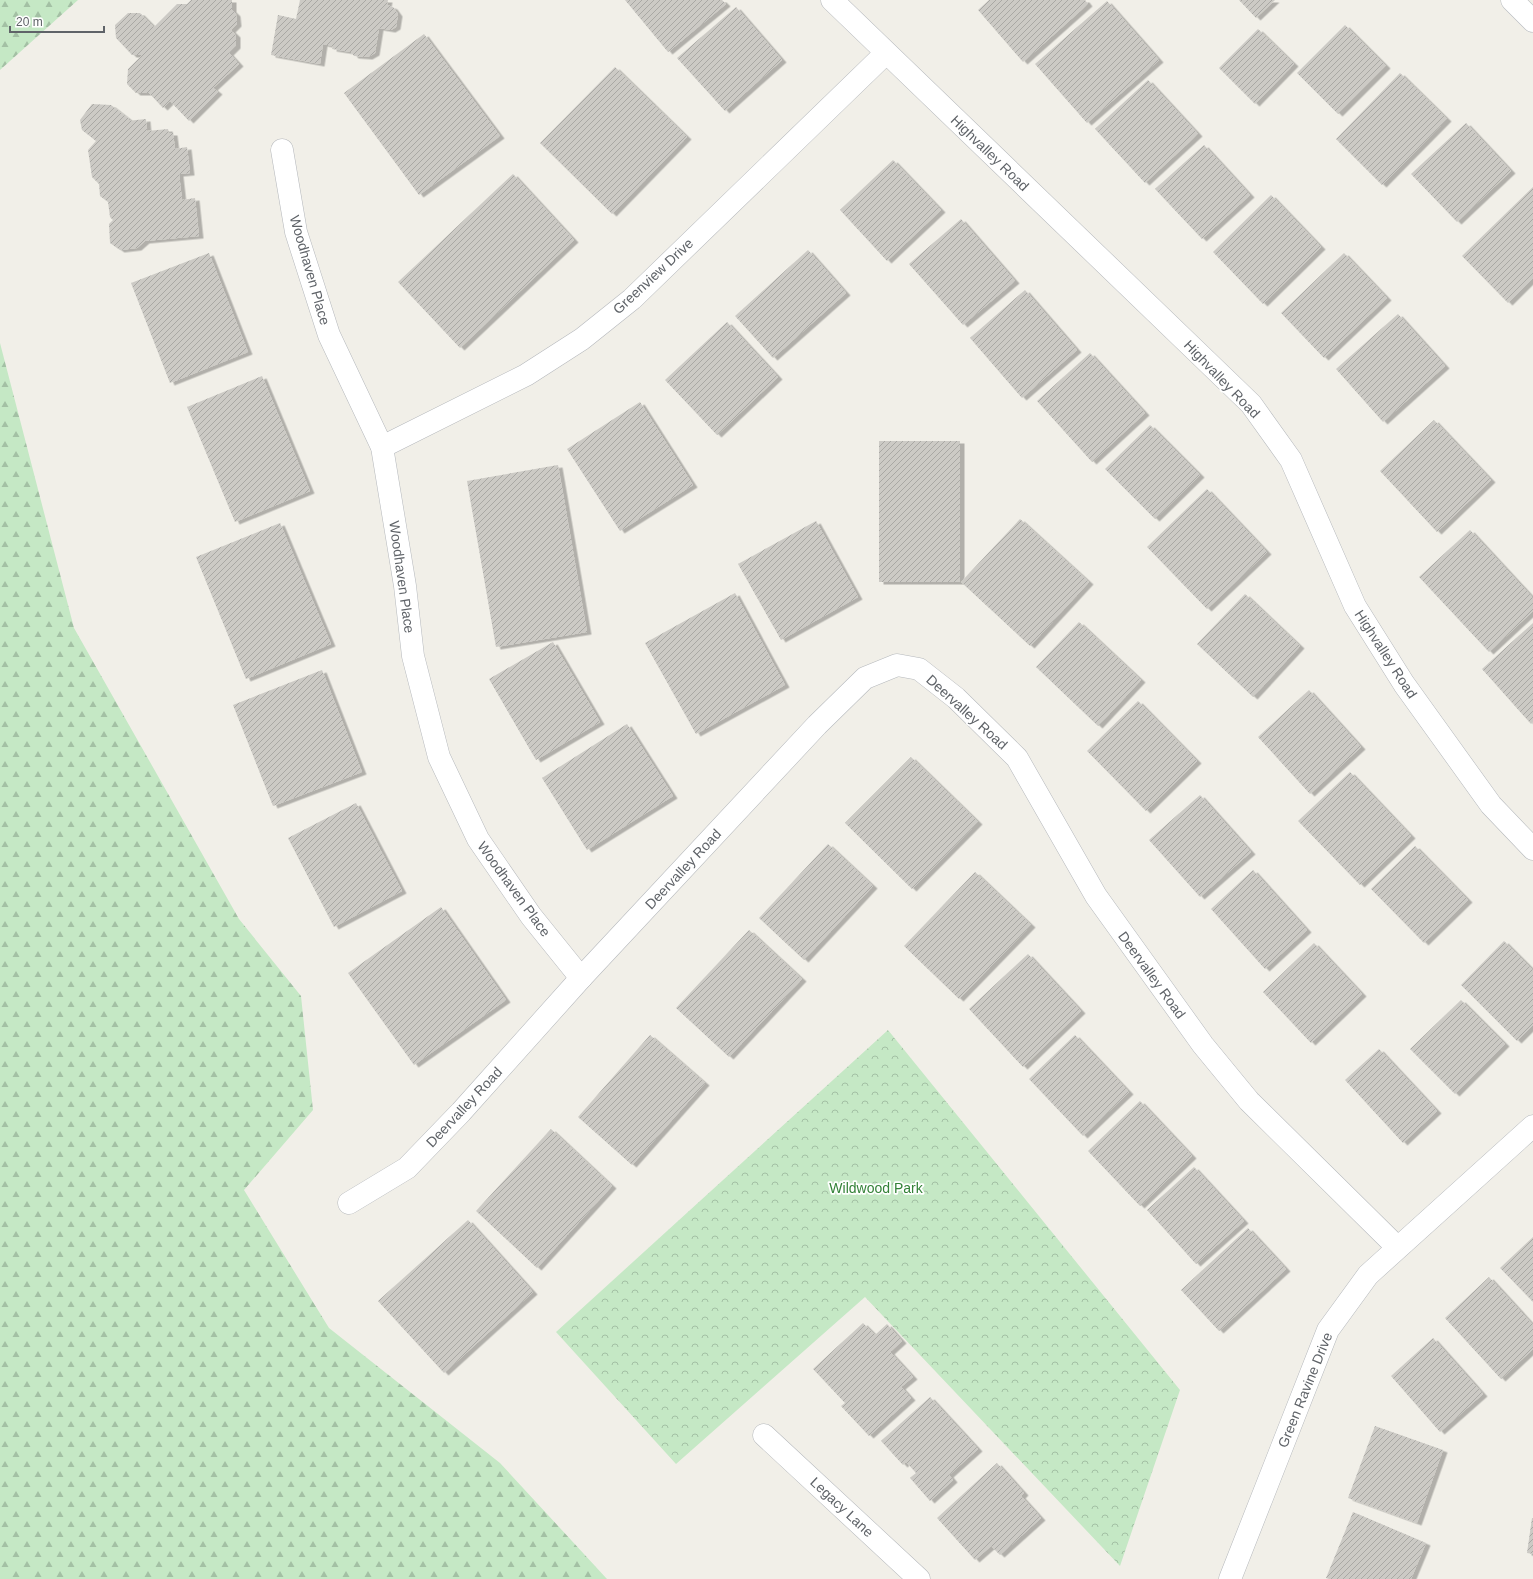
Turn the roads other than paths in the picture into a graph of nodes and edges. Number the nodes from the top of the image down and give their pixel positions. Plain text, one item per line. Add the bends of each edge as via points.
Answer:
1 (832, 0) edge
2 (1512, 0) edge
3 (1533, 21) edge
4 (886, 53) junction
5 (282, 150) dead end
6 (382, 447) junction
7 (1533, 849) edge
8 (581, 978) junction
9 (1533, 1126) edge
10 (349, 1202) dead end
11 (1397, 1247) junction
12 (764, 1434) dead end
13 (1232, 1571) edge
14 (919, 1579) edge

1 - 4 street, Highvalley Road
2 - 3 street
4 - 6 street, Greenview Drive via 632,299 582,339 526,375
4 - 7 street, Highvalley Road via 1251,404 1291,460 1359,613 1404,684 1491,805
5 - 6 street, Woodhaven Place via 296,232 329,335
6 - 8 street, Woodhaven Place via 405,586 413,656 439,757 478,839 531,916
8 - 10 street, Deervalley Road via 461,1112 407,1168
8 - 11 street, Deervalley Road via 865,678 897,665 919,669 956,698 1017,758 1096,896 1212,1056 1249,1101
9 - 11 street, Green Ravine Drive
11 - 13 street, Green Ravine Drive via 1368,1275 1328,1330
12 - 14 street, Legacy Lane

